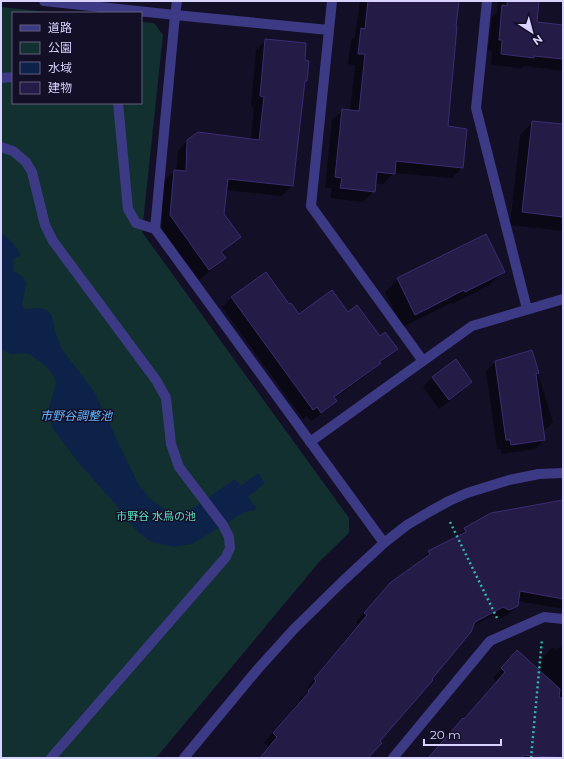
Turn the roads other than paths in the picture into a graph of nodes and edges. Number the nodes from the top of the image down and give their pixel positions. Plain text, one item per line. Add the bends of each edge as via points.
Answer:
1 (44, 1) edge
2 (177, 1) edge
3 (332, 1) edge
4 (487, 1) edge
5 (175, 15) junction
6 (329, 30) junction
7 (12, 77) edge
8 (1, 78) edge
9 (118, 104) edge
10 (1, 147) edge
11 (155, 229) junction
12 (563, 299) edge
13 (527, 309) junction
14 (423, 361) junction
15 (310, 442) junction
16 (563, 473) edge
17 (384, 543) junction
18 (563, 619) edge
19 (51, 758) edge
20 (184, 758) edge
21 (393, 758) edge

1 - 5 street
2 - 5 street
3 - 6 street
4 - 13 street via 476,108
5 - 6 street
5 - 11 street
6 - 14 street via 311,206
7 - 8 street
9 - 11 street via 128,209 136,223
10 - 19 street via 13,151 26,162 32,172 44,225 53,241 156,380 166,398 170,444 179,467 223,525 229,537 230,548 226,558
11 - 15 street
12 - 13 street
13 - 14 street via 472,326
14 - 15 street
15 - 17 street
16 - 17 street via 539,474 509,480 468,493 407,525
17 - 20 street via 294,629 256,670
18 - 21 street via 544,617 490,641

